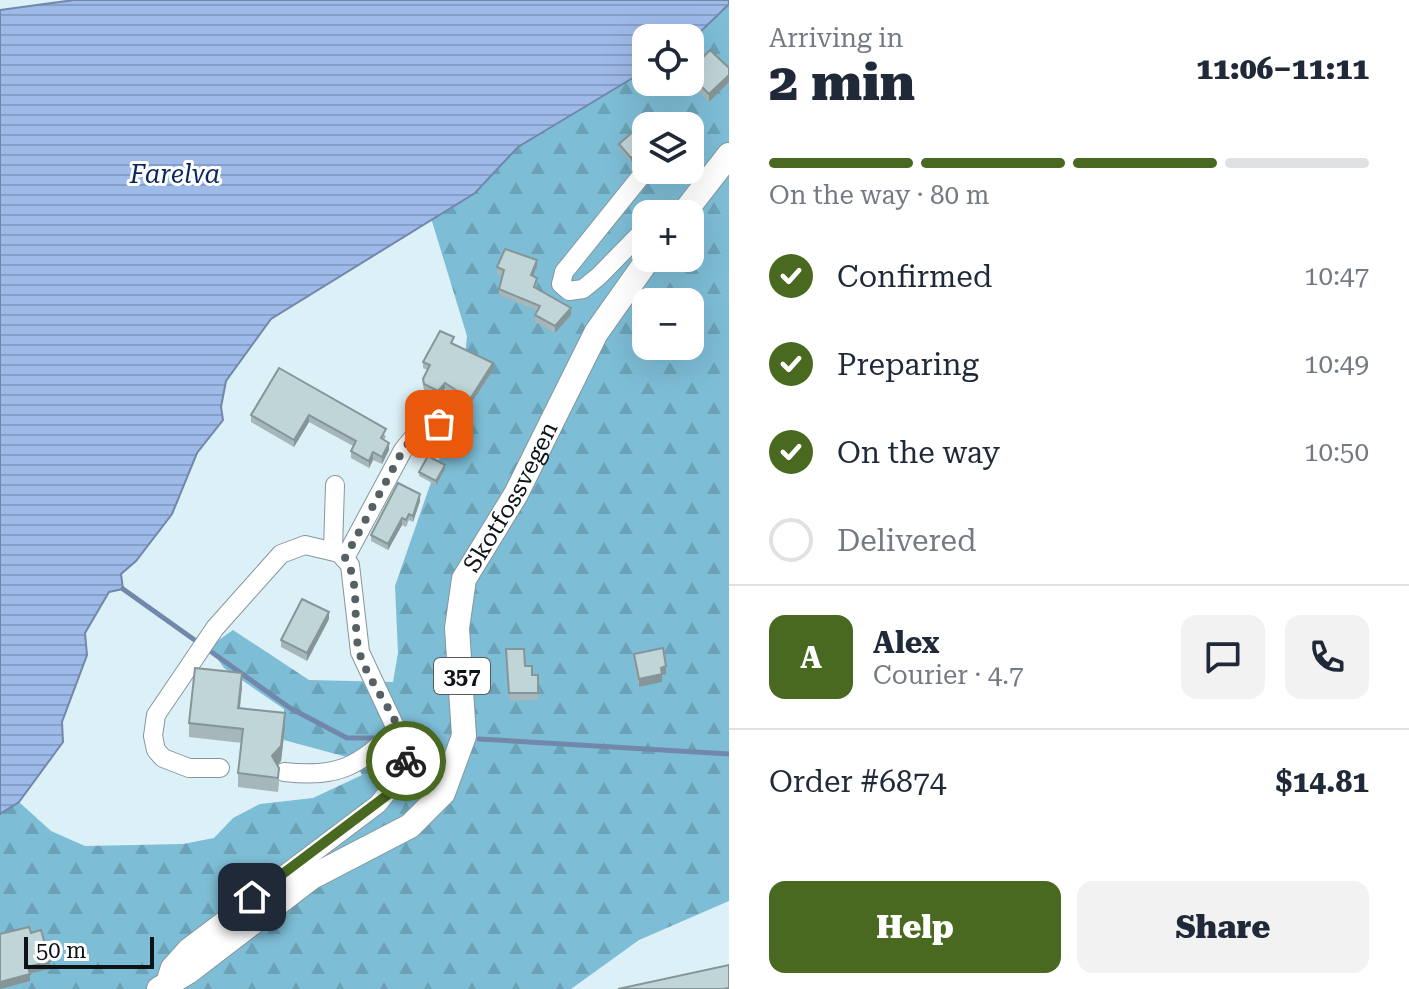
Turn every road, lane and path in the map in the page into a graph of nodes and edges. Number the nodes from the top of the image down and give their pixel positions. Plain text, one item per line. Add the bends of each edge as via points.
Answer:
1 (729, 155) edge
2 (635, 184) edge
3 (694, 200) edge
4 (632, 242) edge
5 (639, 272) edge
6 (425, 423) dead end
7 (335, 485) dead end
8 (339, 554) junction
9 (398, 729) junction
10 (220, 768) dead end
11 (284, 772) dead end
12 (161, 988) edge

1 - 3 main road
2 - 4 street via 564,272 561,284 569,291 583,289
5 - 12 main road, Skotfossvegen / 357 via 596,333 516,494 464,579 457,628 464,736 443,793 410,826 304,882
6 - 8 street
7 - 8 street
8 - 9 street via 352,576 360,652
8 - 10 street via 305,545 281,554 215,628 156,715 156,750 174,764
9 - 11 street via 347,768 327,775
9 - 12 street via 406,761 390,793 187,948

